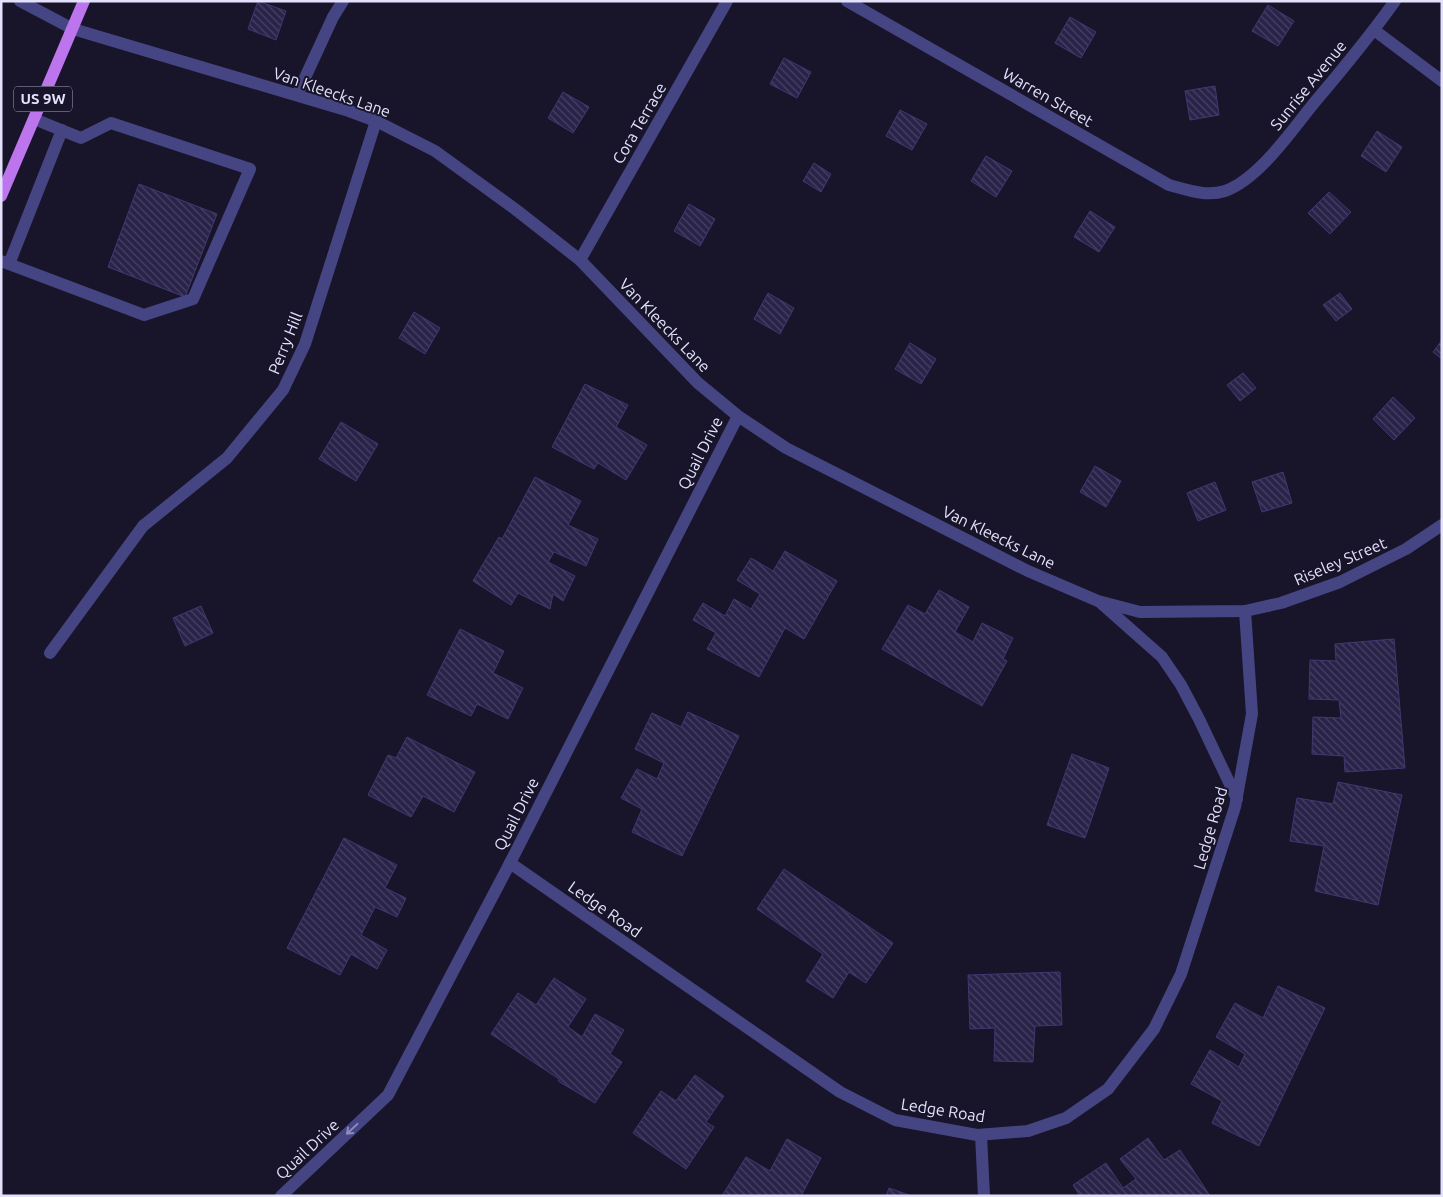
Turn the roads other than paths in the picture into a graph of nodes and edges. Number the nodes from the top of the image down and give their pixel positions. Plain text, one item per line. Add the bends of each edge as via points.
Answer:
1 (20, 1) edge
2 (84, 1) edge
3 (343, 1) edge
4 (727, 1) edge
5 (847, 1) edge
6 (1395, 1) edge
7 (73, 29) junction
8 (1374, 30) junction
9 (1442, 81) edge
10 (297, 95) junction
11 (34, 119) junction
12 (376, 121) junction
13 (62, 130) junction
14 (1239, 184) joint
15 (1, 196) edge
16 (580, 260) junction
17 (5, 263) edge
18 (738, 416) junction
19 (1442, 525) edge
20 (1098, 601) junction
21 (1245, 611) junction
22 (50, 653) dead end
23 (1237, 799) junction
24 (510, 863) junction
25 (981, 1135) junction
26 (281, 1196) edge
27 (984, 1196) edge

1 - 7 street, Van Kleecks Lane
2 - 7 main road, US 9W
3 - 10 street
4 - 16 street, Cora Terrace
5 - 14 street, Warren Street via 1170,185 1202,194 1225,191
6 - 8 street, Sunrise Avenue
7 - 10 street, Van Kleecks Lane
7 - 11 main road, US 9W
8 - 9 street
8 - 14 street, Sunrise Avenue via 1265,163
10 - 12 street, Van Kleecks Lane
11 - 13 street
11 - 15 main road, US 9W
12 - 16 street, Van Kleecks Lane via 435,151
12 - 22 street, Perry Hill via 305,344 283,390 227,458 143,526
13 - 17 street
13 - 17 street via 81,138 111,123 250,169 193,299 144,315
16 - 18 street, Van Kleecks Lane via 698,383
18 - 20 street, Van Kleecks Lane via 786,448 1028,571
18 - 24 street, Quail Drive
19 - 21 street, Riseley Street via 1406,549 1340,582 1281,603
20 - 21 street, Van Kleecks Lane via 1140,612
20 - 23 street via 1162,657 1200,719
21 - 23 street, Ledge Road via 1252,714
23 - 25 street, Ledge Road via 1181,974 1154,1029 1108,1089 1066,1118 1028,1130
24 - 25 street, Ledge Road via 840,1092 895,1120
24 -> 26 street, Quail Drive via 388,1095
25 - 27 street

